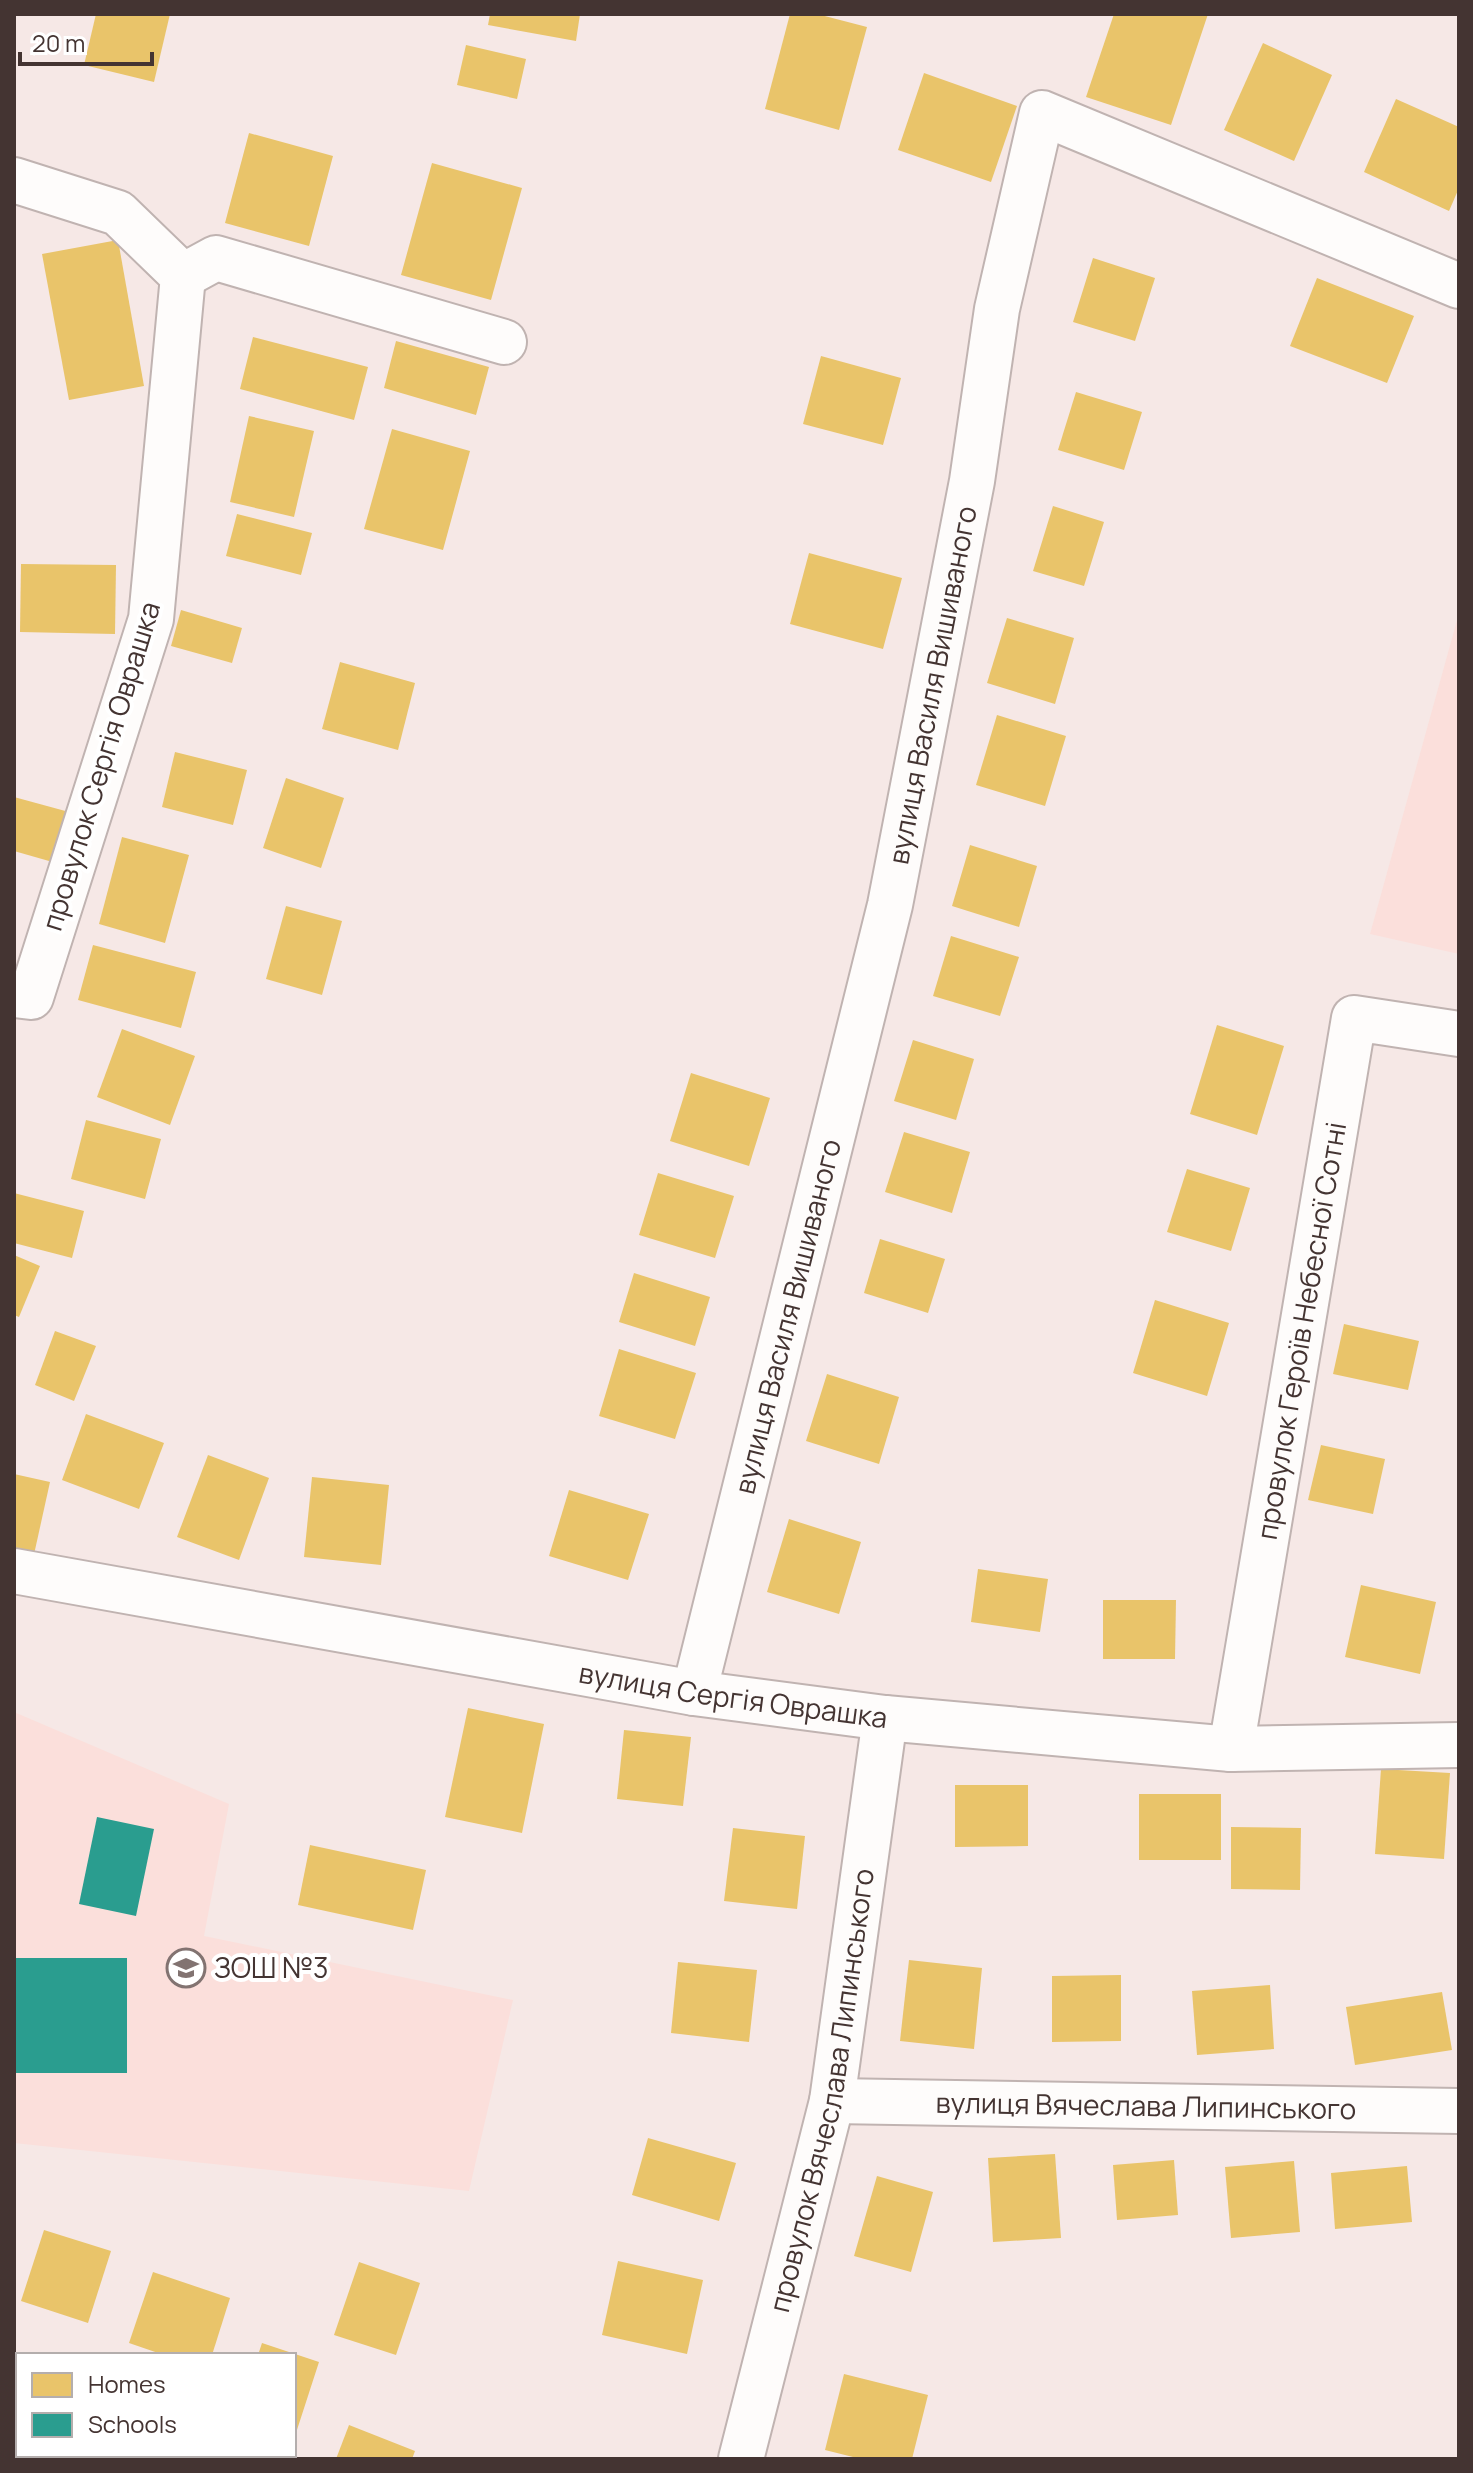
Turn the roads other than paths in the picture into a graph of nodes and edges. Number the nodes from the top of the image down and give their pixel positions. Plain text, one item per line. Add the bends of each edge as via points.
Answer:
1 (14, 180) edge
2 (183, 276) junction
3 (1459, 286) edge
4 (504, 342) dead end
5 (14, 995) edge
6 (1459, 1034) edge
7 (14, 1571) edge
8 (694, 1693) junction
9 (885, 1718) junction
10 (1459, 1745) edge
11 (1231, 1749) junction
12 (832, 2101) junction
13 (1459, 2111) edge
14 (741, 2459) edge

1 - 2 street via 118,213
2 - 4 street via 216,258
2 - 5 street, провулок Сергія Оврашка via 151,619 31,997
3 - 8 street, вулиця Василя Вишиваного via 1042,113 997,309 972,481 890,905
6 - 11 street, провулок Героїв Небесної Сотні via 1354,1018
7 - 8 street, вулиця Сергія Оврашка
8 - 9 street, вулиця Сергія Оврашка
9 - 11 street, вулиця Сергія Оврашка
9 - 12 street, провулок Вячеслава Липинського
10 - 11 street, вулиця Сергія Оврашка
12 - 13 street, вулиця Вячеслава Липинського
12 - 14 street, провулок Вячеслава Липинського

